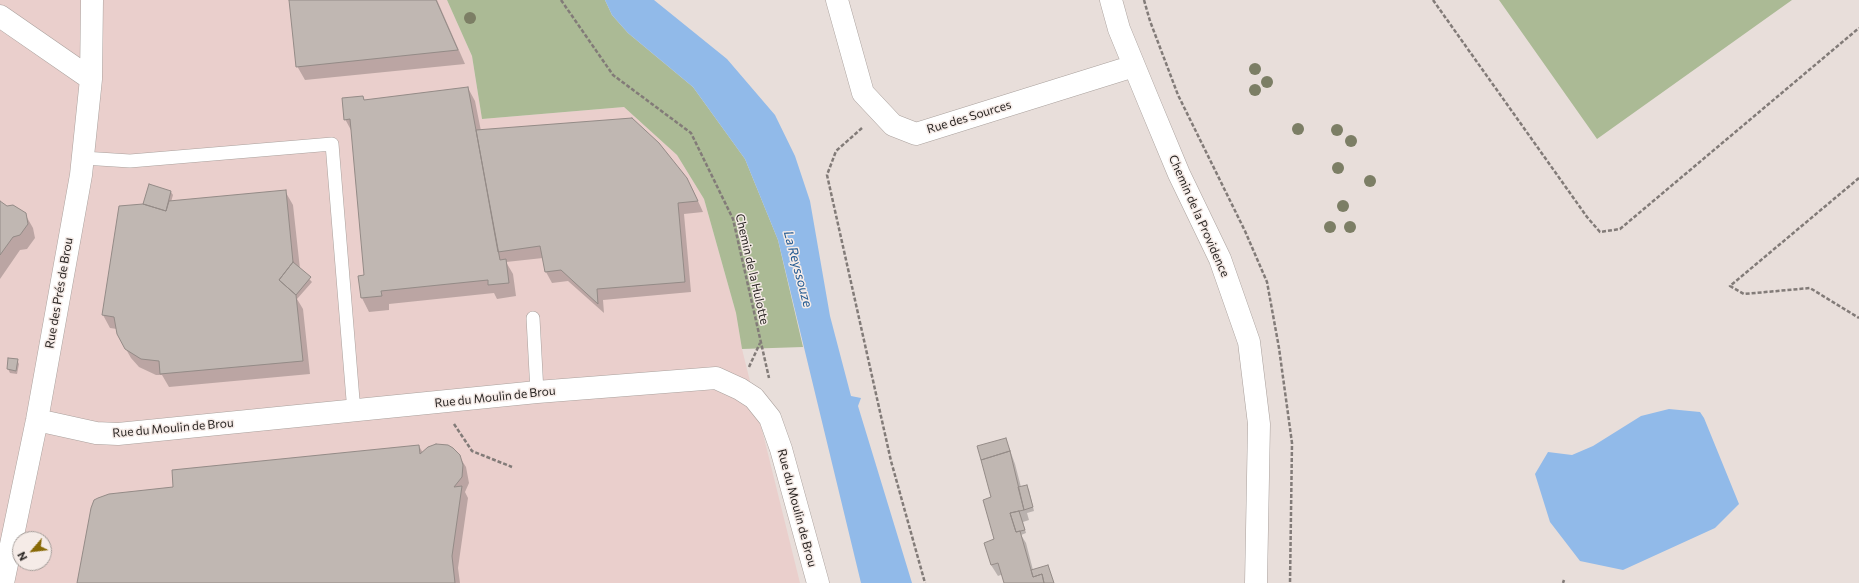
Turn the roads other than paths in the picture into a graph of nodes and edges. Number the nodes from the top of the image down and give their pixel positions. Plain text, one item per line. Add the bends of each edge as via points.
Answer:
1 (92, 0) edge
2 (837, 0) edge
3 (1111, 0) edge
4 (0, 16) edge
5 (1134, 66) junction
6 (91, 79) junction
7 (82, 158) junction
8 (533, 318) dead end
9 (537, 392) junction
10 (354, 412) junction
11 (37, 420) junction
12 (3, 583) edge
13 (818, 583) edge
14 (1256, 583) edge

1 - 6 street, Rue des Prés de Brou
2 - 5 street, Rue des Sources via 863,93 892,125 916,134
3 - 5 street, Chemin de la Providence
4 - 6 street
5 - 14 street, Chemin de la Providence via 1179,174 1220,259 1249,342 1259,424
6 - 7 street, Rue des Prés de Brou
7 - 10 lane via 130,161 332,144
7 - 11 street, Rue des Prés de Brou
8 - 9 lane
9 - 10 street, Rue du Moulin de Brou
9 - 13 street, Rue du Moulin de Brou via 716,378 754,398 770,418 781,449
10 - 11 street, Rue du Moulin de Brou via 118,434 96,433
11 - 12 street, Rue des Prés de Brou

